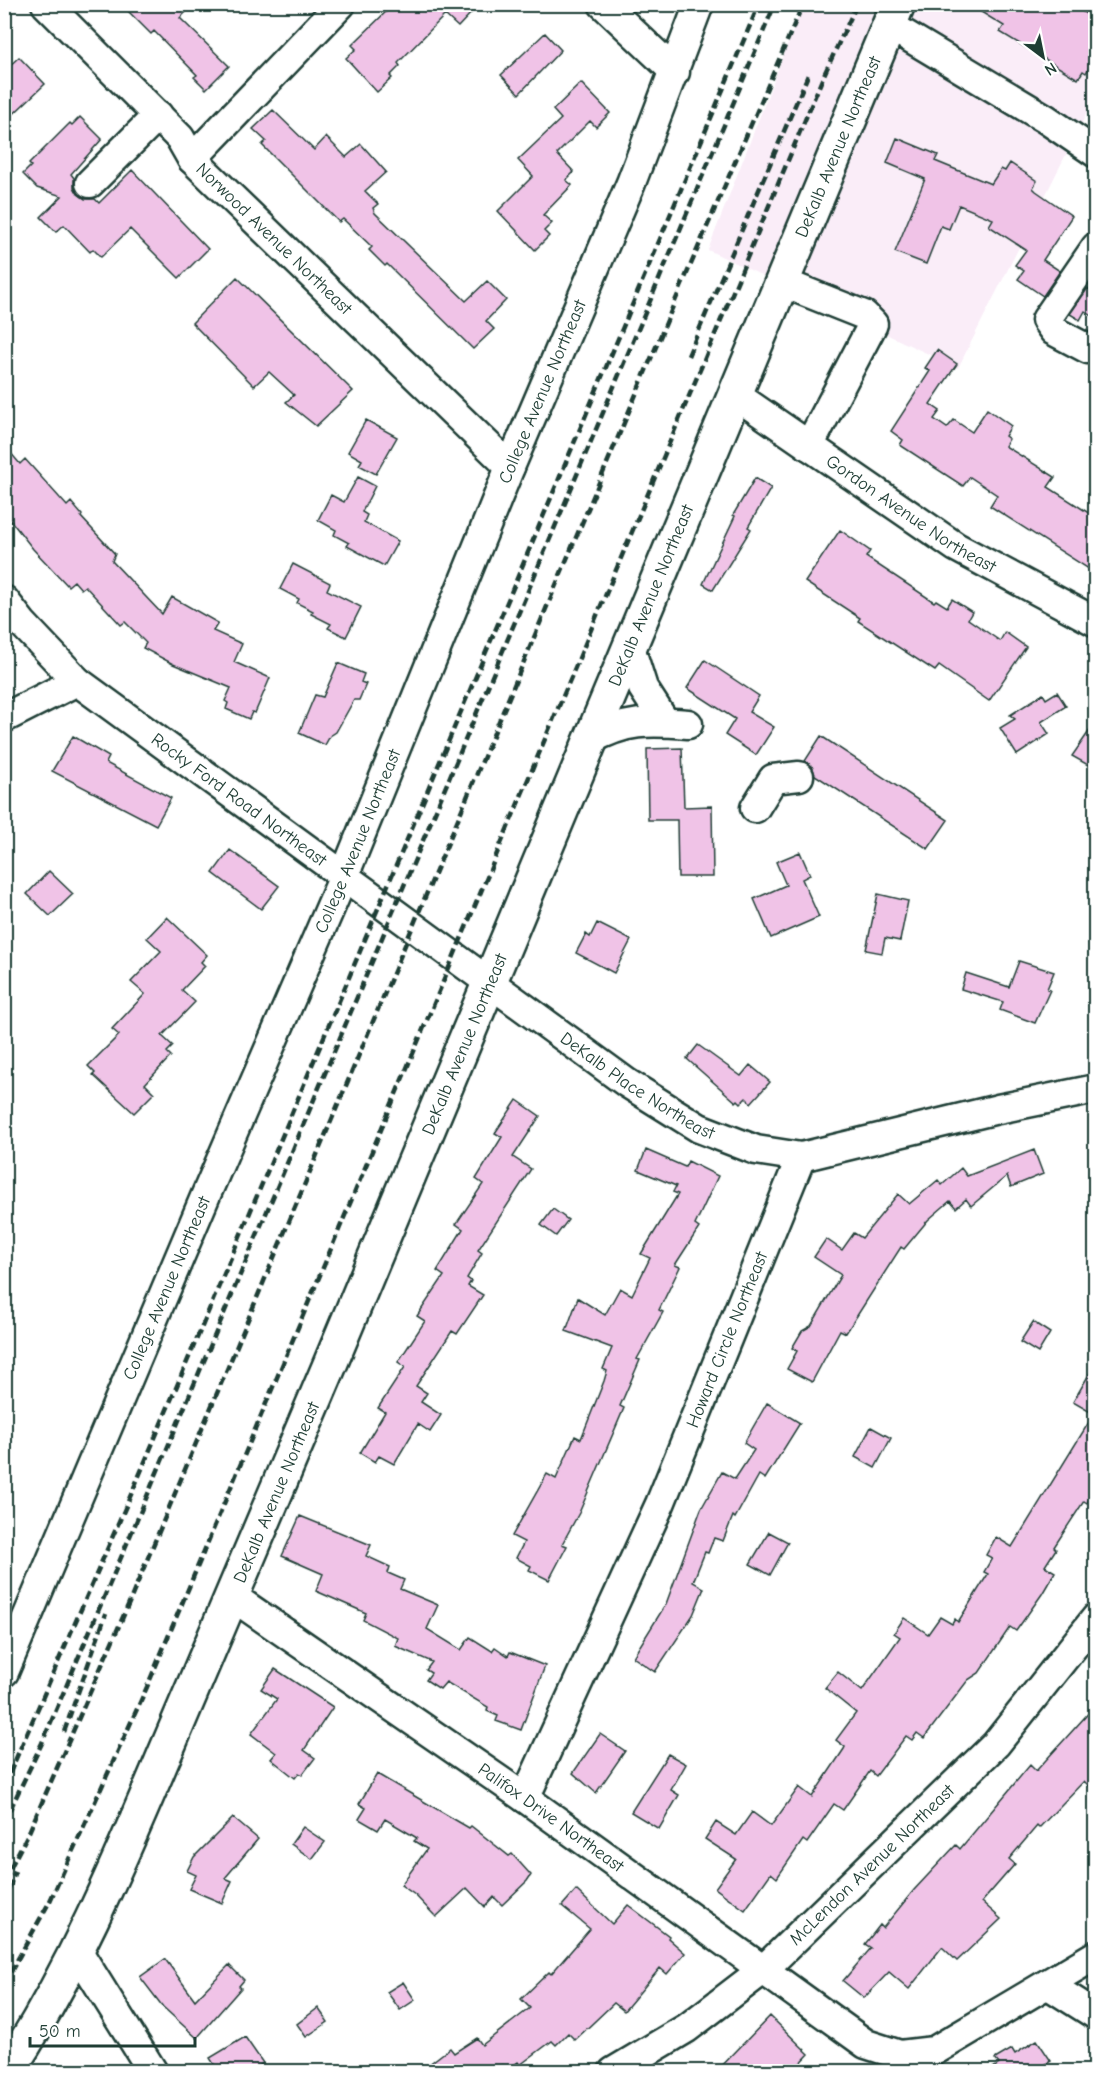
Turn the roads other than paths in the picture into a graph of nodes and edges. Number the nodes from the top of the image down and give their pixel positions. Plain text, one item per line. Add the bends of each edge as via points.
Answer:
1 (46, 4) edge
2 (603, 4) edge
3 (699, 4) edge
4 (340, 5) edge
5 (893, 15) edge
6 (675, 72) junction
7 (158, 115) junction
8 (1095, 153) edge
9 (192, 159) junction
10 (90, 183) dead end
11 (1095, 247) edge
12 (781, 282) junction
13 (1088, 349) dead end
14 (734, 394) junction
15 (809, 446) junction
16 (510, 467) junction
17 (4, 600) edge
18 (1095, 622) edge
19 (630, 644) junction
20 (77, 681) junction
21 (4, 718) edge
22 (590, 740) junction
23 (799, 776) dead end
24 (755, 808) dead end
25 (344, 876) junction
26 (490, 983) junction
27 (1095, 1089) edge
28 (801, 1157) junction
29 (233, 1597) junction
30 (1095, 1618) edge
31 (4, 1672) edge
32 (525, 1798) junction
33 (77, 1950) junction
34 (1095, 1955) edge
35 (764, 1969) junction
36 (1047, 1984) junction
37 (1095, 2014) edge
38 (7, 2072) edge
39 (153, 2072) edge
40 (613, 2072) edge

1 - 7 street, Norwood Avenue Northeast
2 - 6 street
3 - 6 street, College Avenue Northeast
4 - 9 street
5 - 8 street
5 - 12 main road, DeKalb Avenue Northeast
6 - 16 street, College Avenue Northeast
7 - 9 street, Norwood Avenue Northeast via 180,138
7 - 10 street
9 - 16 street, Norwood Avenue Northeast
11 - 13 street via 1046,320 1054,331
12 - 14 main road, DeKalb Avenue Northeast
12 - 15 street via 864,315 873,324
14 - 15 street, Gordon Avenue Northeast
14 - 19 main road, DeKalb Avenue Northeast
15 - 18 street, Gordon Avenue Northeast via 956,547
16 - 25 street, College Avenue Northeast
17 - 20 street, Rocky Ford Road Northeast
19 - 22 main road, DeKalb Avenue Northeast
19 - 22 street via 643,687 677,723 639,721 613,727
20 - 21 street
20 - 25 street, Rocky Ford Road Northeast
22 - 26 main road, DeKalb Avenue Northeast
23 - 24 street via 773,779
25 - 26 street, Rocky Ford Road Northeast
25 - 31 street, College Avenue Northeast
26 - 28 street, DeKalb Place Northeast via 627,1083 699,1128 756,1150
26 - 29 main road, DeKalb Avenue Northeast
27 - 28 street
28 - 32 street, Howard Circle Northeast via 660,1504
29 - 32 street, Palifox Drive Northeast
29 - 33 main road, DeKalb Avenue Northeast
30 - 35 street, McLendon Avenue Northeast via 996,1744
32 - 35 street, Palifox Drive Northeast
33 - 38 main road, DeKalb Avenue Northeast
33 - 39 street
34 - 36 street, Palifox Drive Northeast
35 - 36 street, Palifox Drive Northeast via 866,2044 900,2055 933,2051
35 - 40 street, McLendon Avenue Northeast via 687,2028
36 - 37 street

